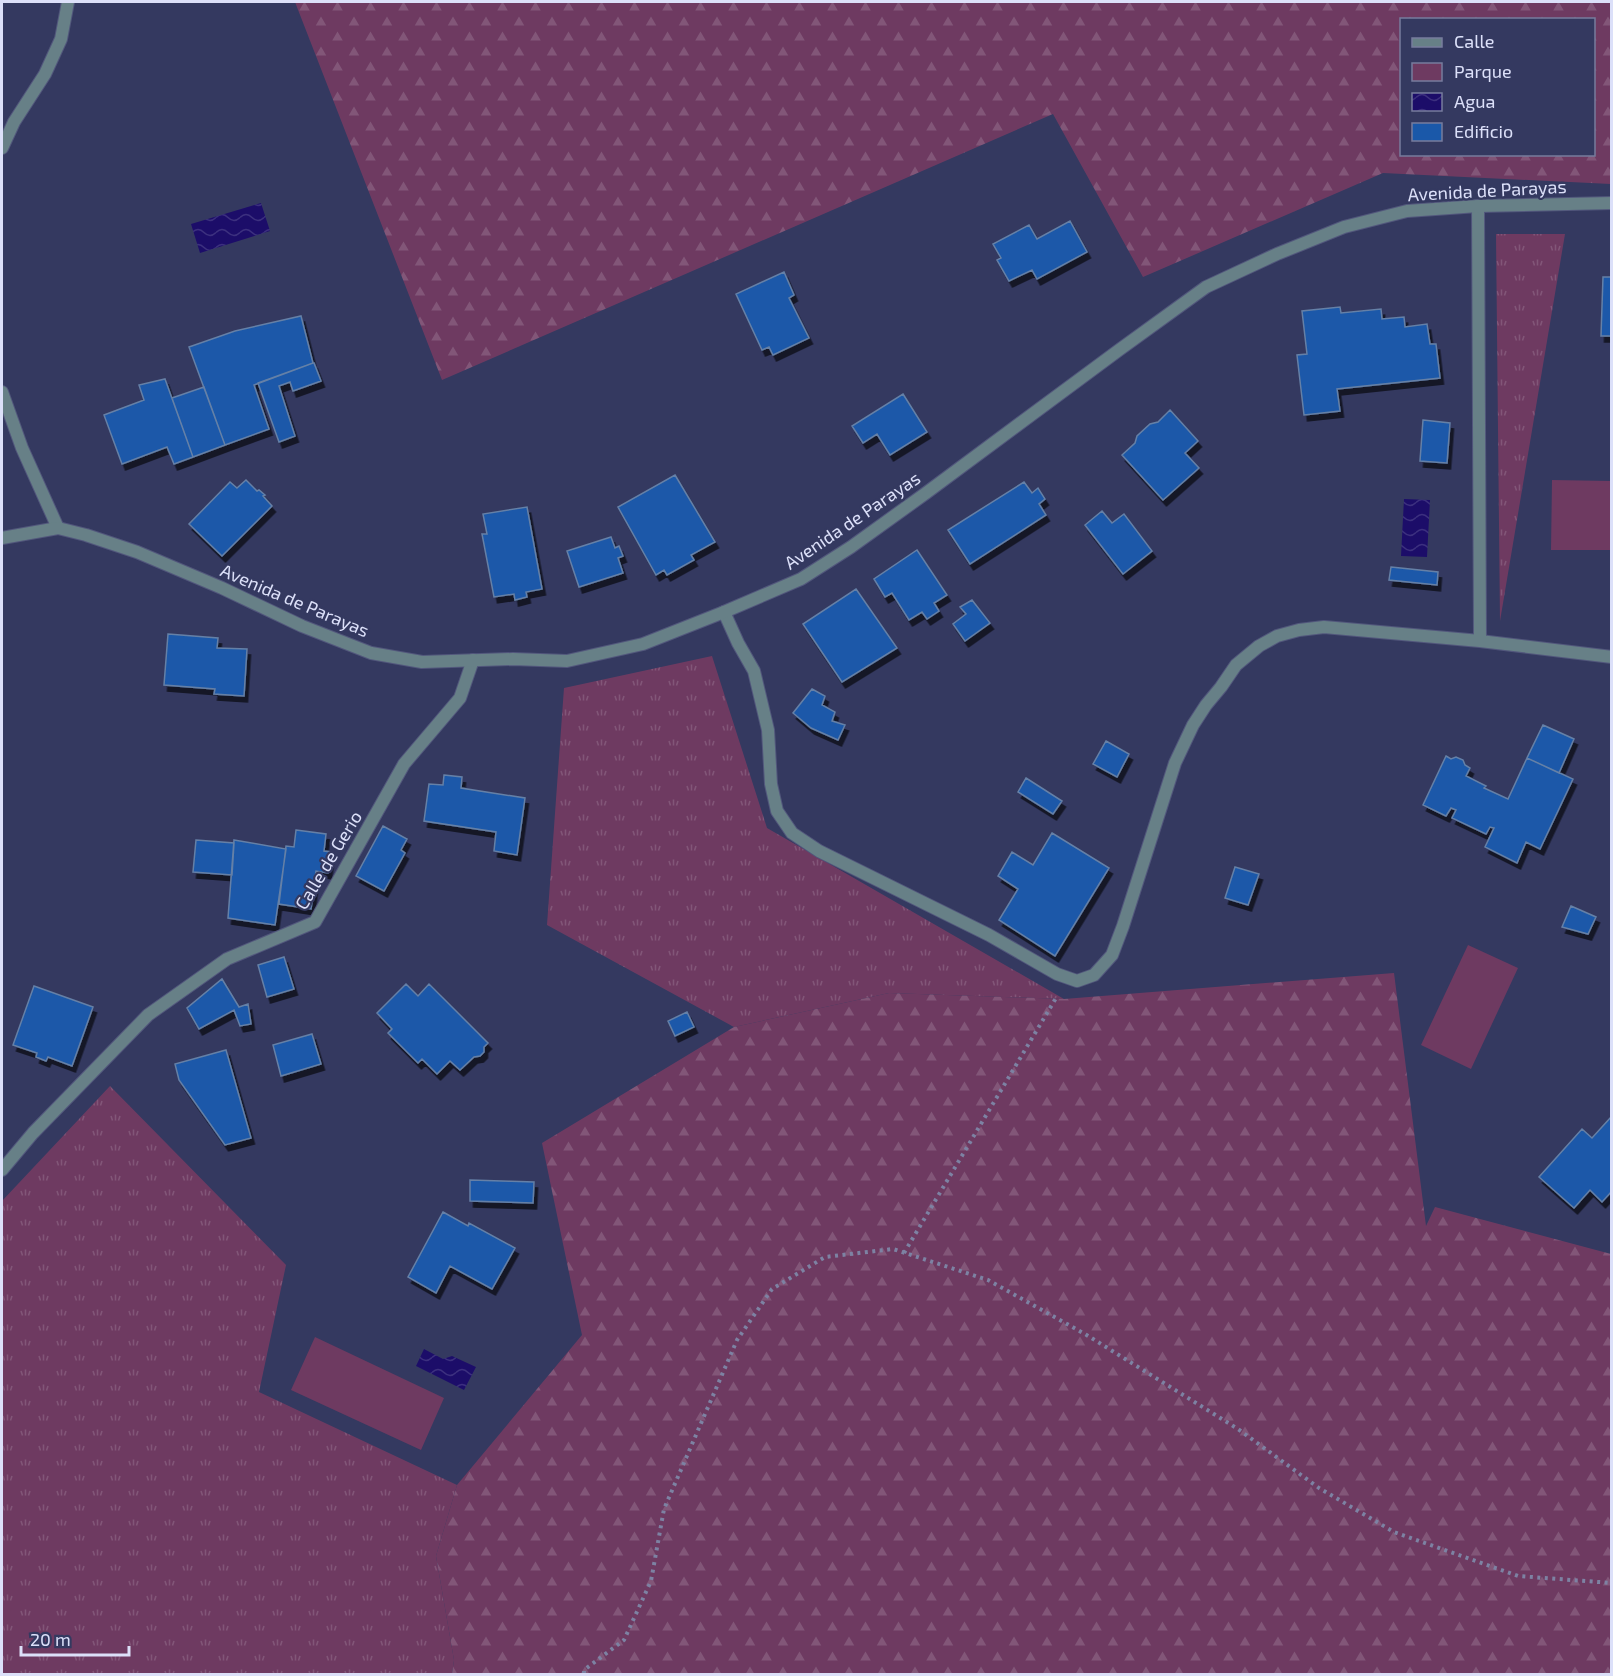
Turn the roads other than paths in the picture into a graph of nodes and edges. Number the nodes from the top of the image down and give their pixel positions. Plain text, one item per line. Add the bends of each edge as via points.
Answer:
1 (68, 2) edge
2 (2, 148) edge
3 (1611, 203) edge
4 (1478, 206) junction
5 (2, 392) edge
6 (58, 528) junction
7 (2, 538) edge
8 (724, 612) junction
9 (1480, 641) junction
10 (1611, 657) edge
11 (473, 660) junction
12 (2, 1170) edge

1 - 2 street via 57,48
3 - 4 street, Avenida de Parayas
4 - 8 street, Avenida de Parayas via 1407,211 1344,227 1206,287 851,547 801,579
4 - 9 street
5 - 6 street
6 - 7 street, Avenida de Parayas
6 - 11 street, Avenida de Parayas via 137,552 302,626 371,652 422,662
8 - 9 street via 754,671 768,730 777,812 792,833 819,851 1077,981 1094,975 1112,955 1175,763 1193,725 1236,665 1276,636 1324,627
8 - 11 street, Avenida de Parayas via 643,644 567,661
9 - 10 street
11 - 12 street, Calle de Gerio via 460,698 404,764 315,922 227,959 148,1015

